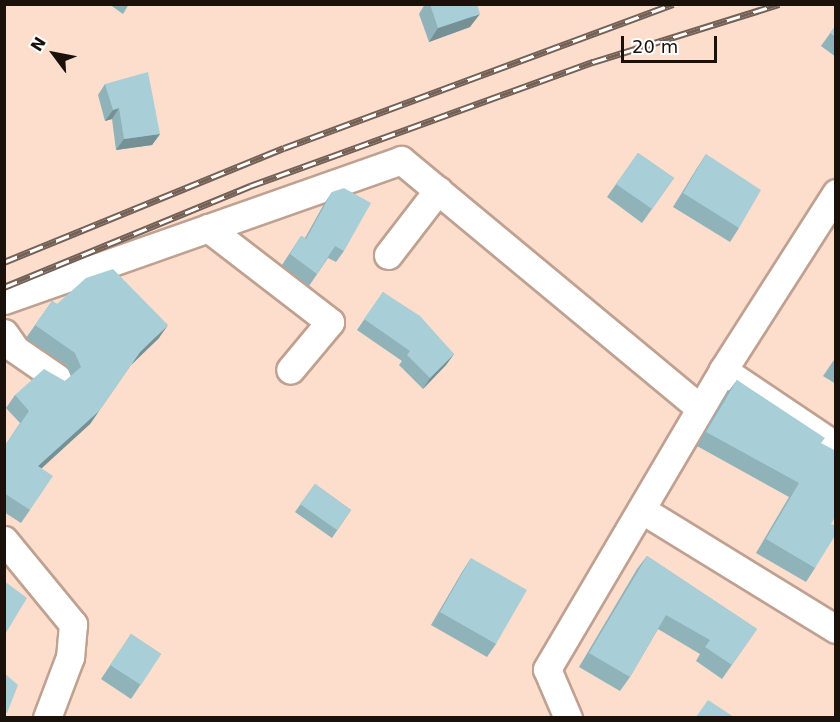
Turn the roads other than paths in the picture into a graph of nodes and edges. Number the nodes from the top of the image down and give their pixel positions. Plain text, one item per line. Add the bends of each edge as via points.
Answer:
1 (438, 190) junction
2 (836, 193) edge
3 (208, 228) junction
4 (388, 255) dead end
5 (4, 300) edge
6 (4, 333) edge
7 (290, 370) dead end
8 (723, 370) junction
9 (57, 378) edge
10 (700, 408) junction
11 (836, 446) edge
12 (644, 511) junction
13 (4, 540) edge
14 (836, 630) edge
15 (47, 717) edge
16 (568, 717) edge

1 - 3 street via 401,160
1 - 4 street
1 - 10 street
2 - 8 street
3 - 5 street
3 - 7 street via 330,322
6 - 9 street via 15,349
8 - 10 street
8 - 11 street
10 - 12 street
12 - 14 street
12 - 16 street via 547,669
13 - 15 street via 73,624 70,657

